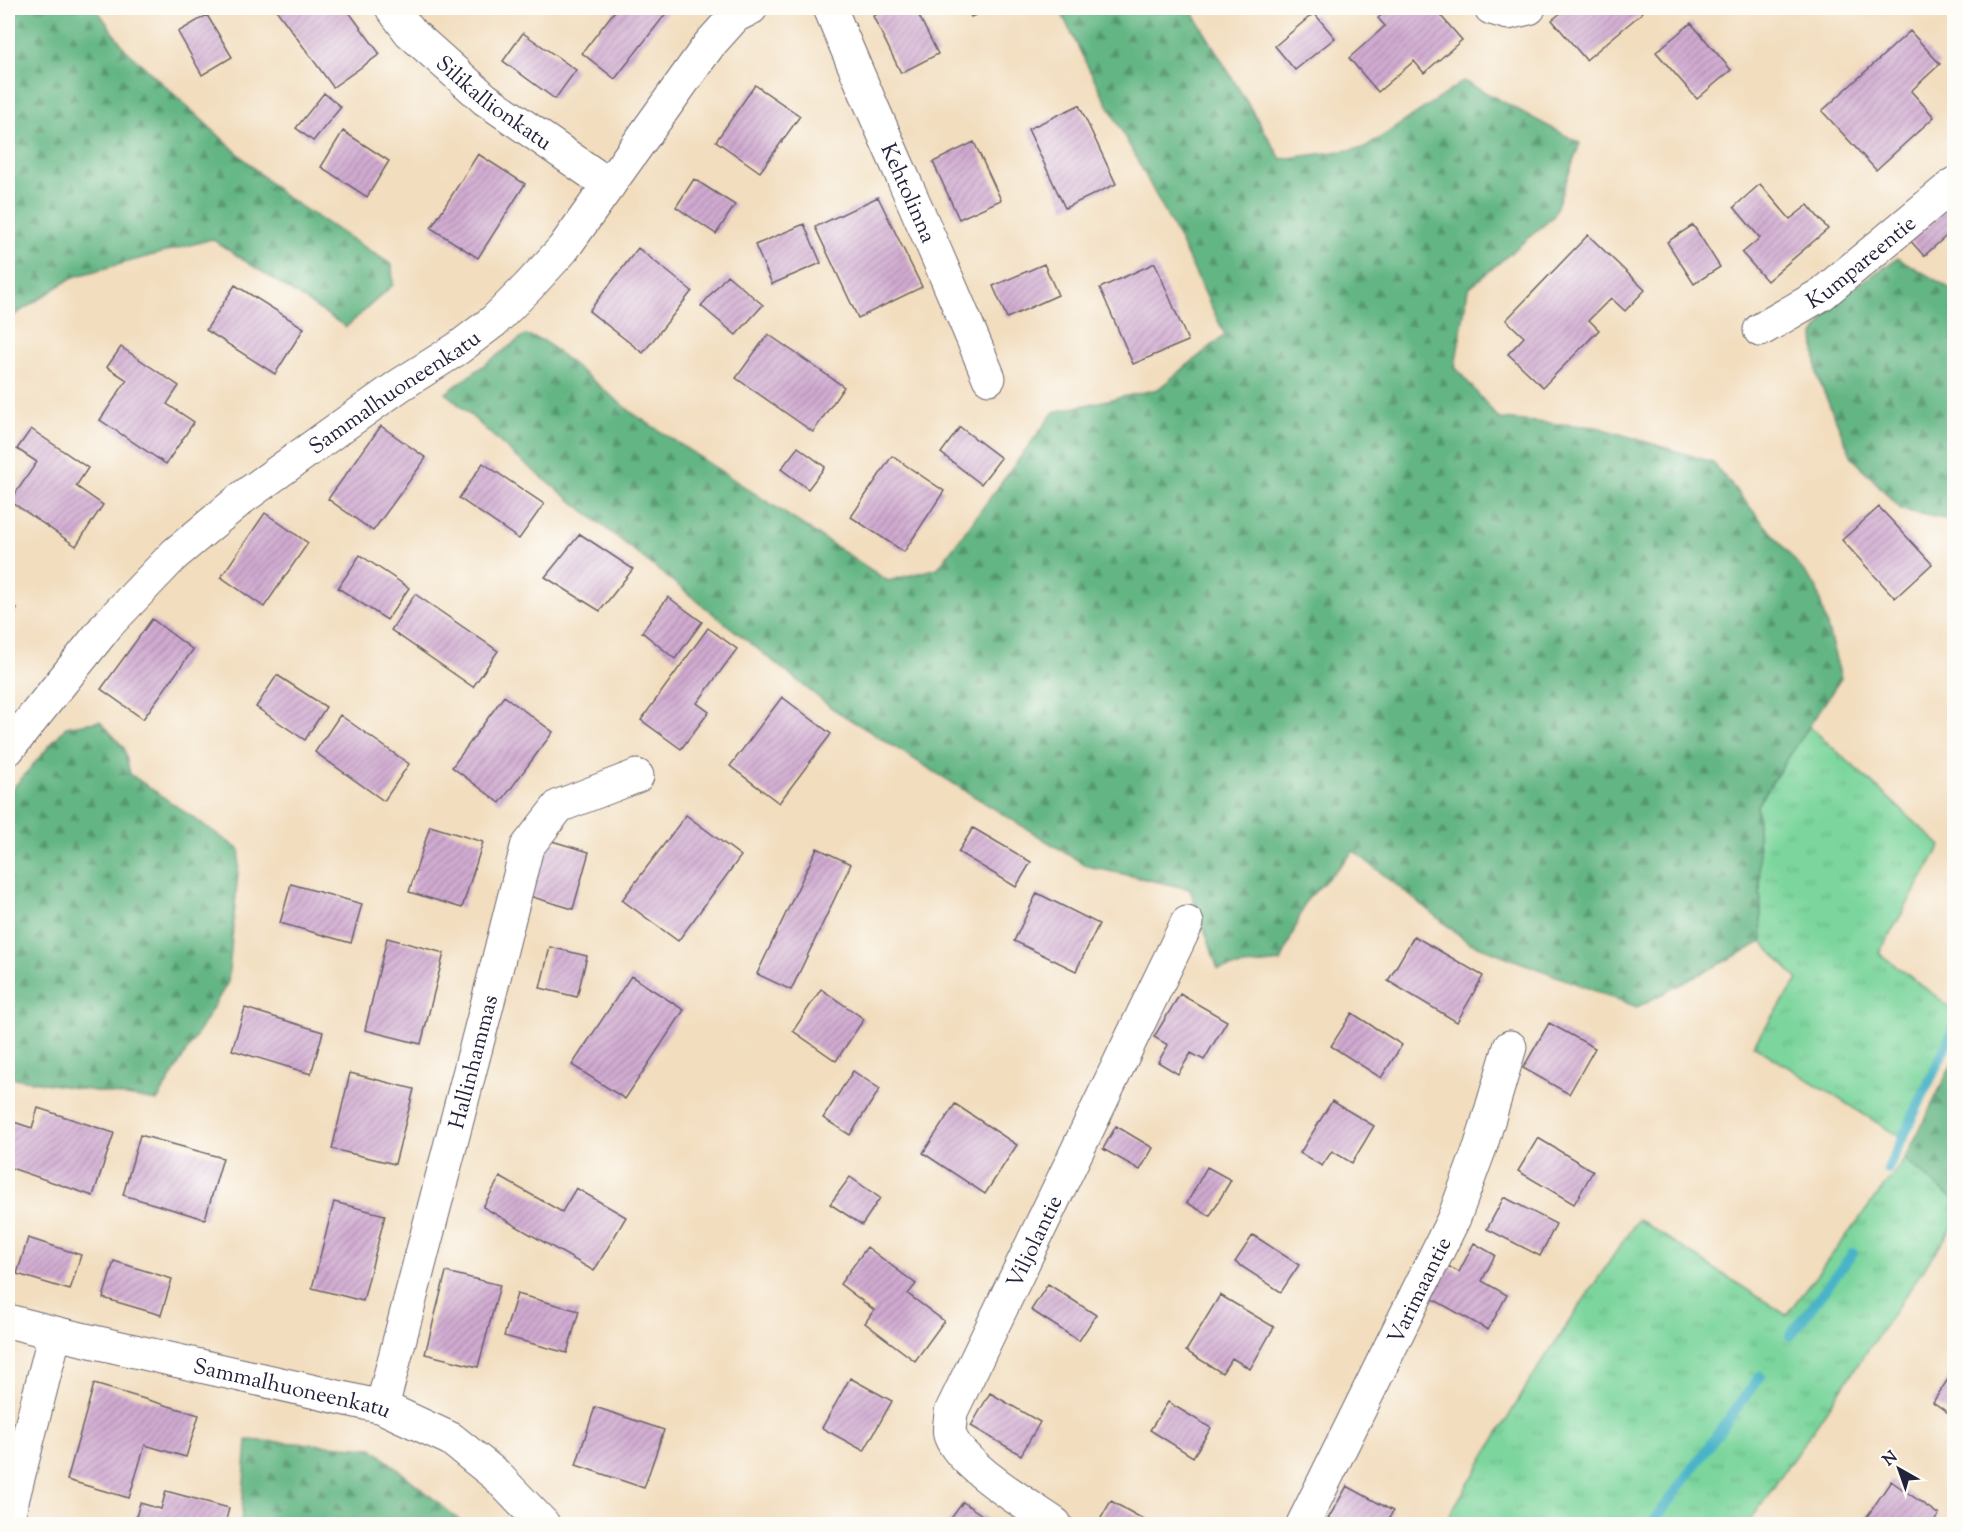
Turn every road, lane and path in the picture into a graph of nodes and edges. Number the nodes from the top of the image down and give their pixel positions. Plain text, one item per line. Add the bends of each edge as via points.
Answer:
1 (392, 8) edge
2 (751, 8) edge
3 (830, 8) edge
4 (1491, 8) edge
5 (1529, 8) edge
6 (1954, 184) edge
7 (609, 185) junction
8 (1760, 330) dead end
9 (989, 378) dead end
10 (8, 749) edge
11 (637, 776) dead end
12 (1187, 923) dead end
13 (1510, 1047) dead end
14 (8, 1320) edge
15 (55, 1334) junction
16 (382, 1407) junction
17 (8, 1517) edge
18 (543, 1524) edge
19 (1056, 1524) edge
20 (1303, 1524) edge

1 - 7 street, Silikallionkatu via 410,32 485,99
2 - 7 street, Sammalhuoneenkatu via 735,16 709,45
3 - 9 street, Kehtolinna
4 - 5 street via 1508,13
6 - 8 street, Kumpareentie via 1822,294
7 - 10 street, Sammalhuoneenkatu via 563,249 494,321 242,498 175,554 109,623
11 - 16 street, Hallinhammas via 559,806 526,847
12 - 19 street, Viljolantie via 951,1412 949,1434 959,1452
13 - 20 street, Varimaantie via 1454,1218
14 - 15 street, Sammalhuoneenkatu
15 - 16 street, Sammalhuoneenkatu
15 - 17 street
16 - 18 street, Sammalhuoneenkatu via 451,1439 496,1475

